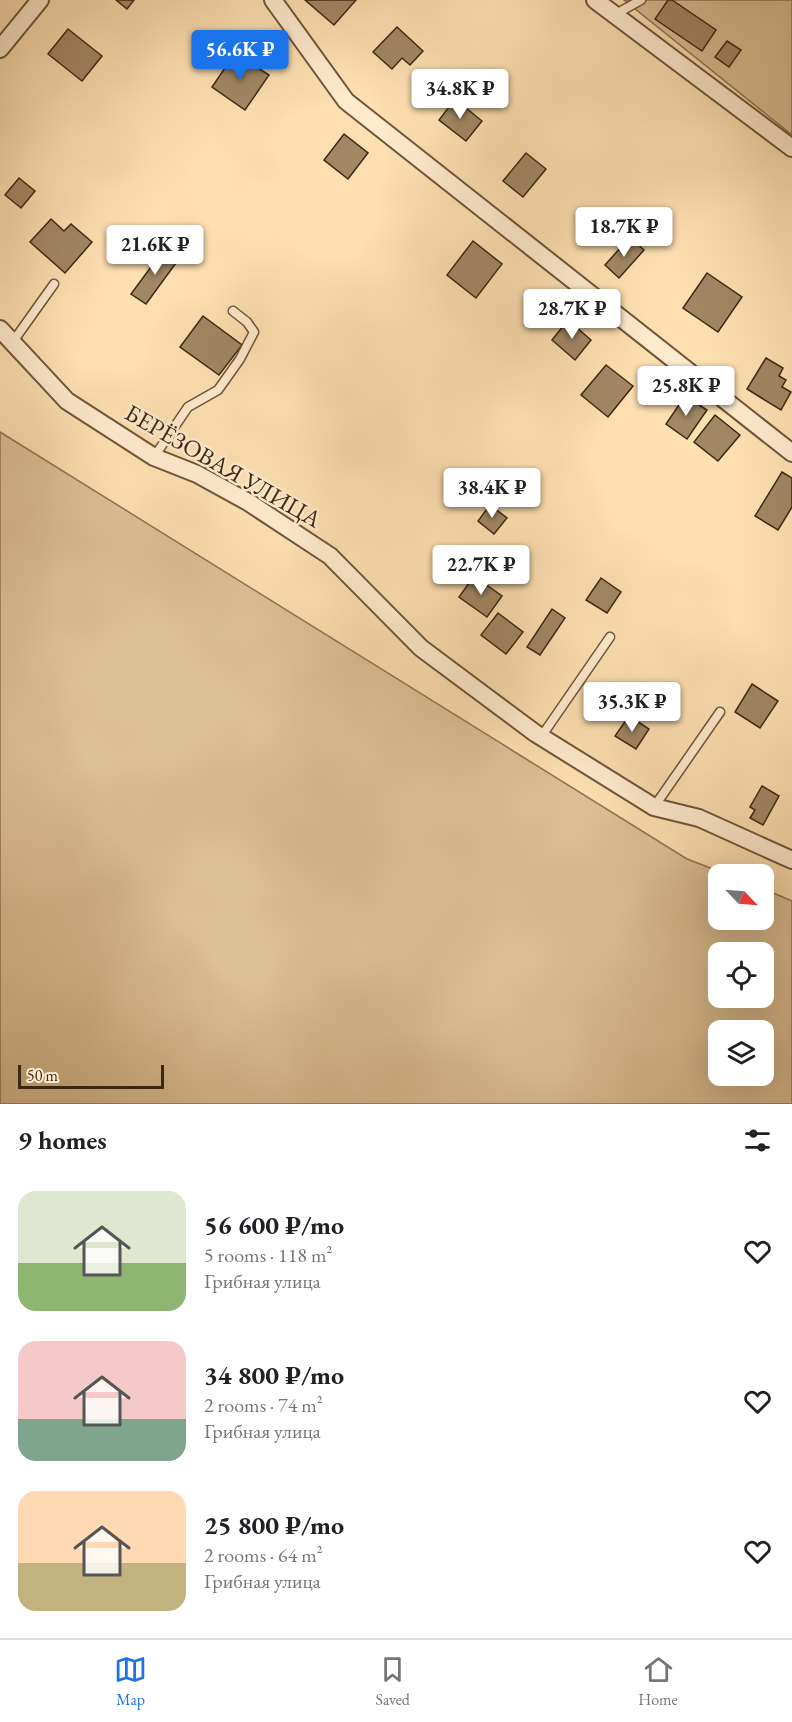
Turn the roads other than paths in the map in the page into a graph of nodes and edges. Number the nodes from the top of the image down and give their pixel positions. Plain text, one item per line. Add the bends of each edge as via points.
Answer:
1 (40, 0) edge
2 (273, 0) edge
3 (595, 0) edge
4 (641, 0) edge
5 (614, 15) junction
6 (0, 49) edge
7 (792, 148) edge
8 (54, 284) dead end
9 (232, 311) dead end
10 (0, 329) edge
11 (12, 343) junction
12 (792, 453) edge
13 (154, 457) junction
14 (610, 638) dead end
15 (720, 712) dead end
16 (541, 736) junction
17 (654, 807) junction
18 (792, 860) edge

1 - 6 street
2 - 12 street via 346,101
3 - 5 street
4 - 5 lane
5 - 7 street
8 - 11 lane
9 - 13 lane via 254,332 240,359 218,390 188,407
10 - 11 street, БЕРЁЗОВАЯ УЛИЦА
11 - 13 street, БЕРЁЗОВАЯ УЛИЦА via 67,401
13 - 16 street, БЕРЁЗОВАЯ УЛИЦА via 197,474 248,502 330,556 421,648
14 - 16 lane
15 - 17 lane
16 - 17 street, БЕРЁЗОВАЯ УЛИЦА
17 - 18 street, БЕРЁЗОВАЯ УЛИЦА via 699,818

